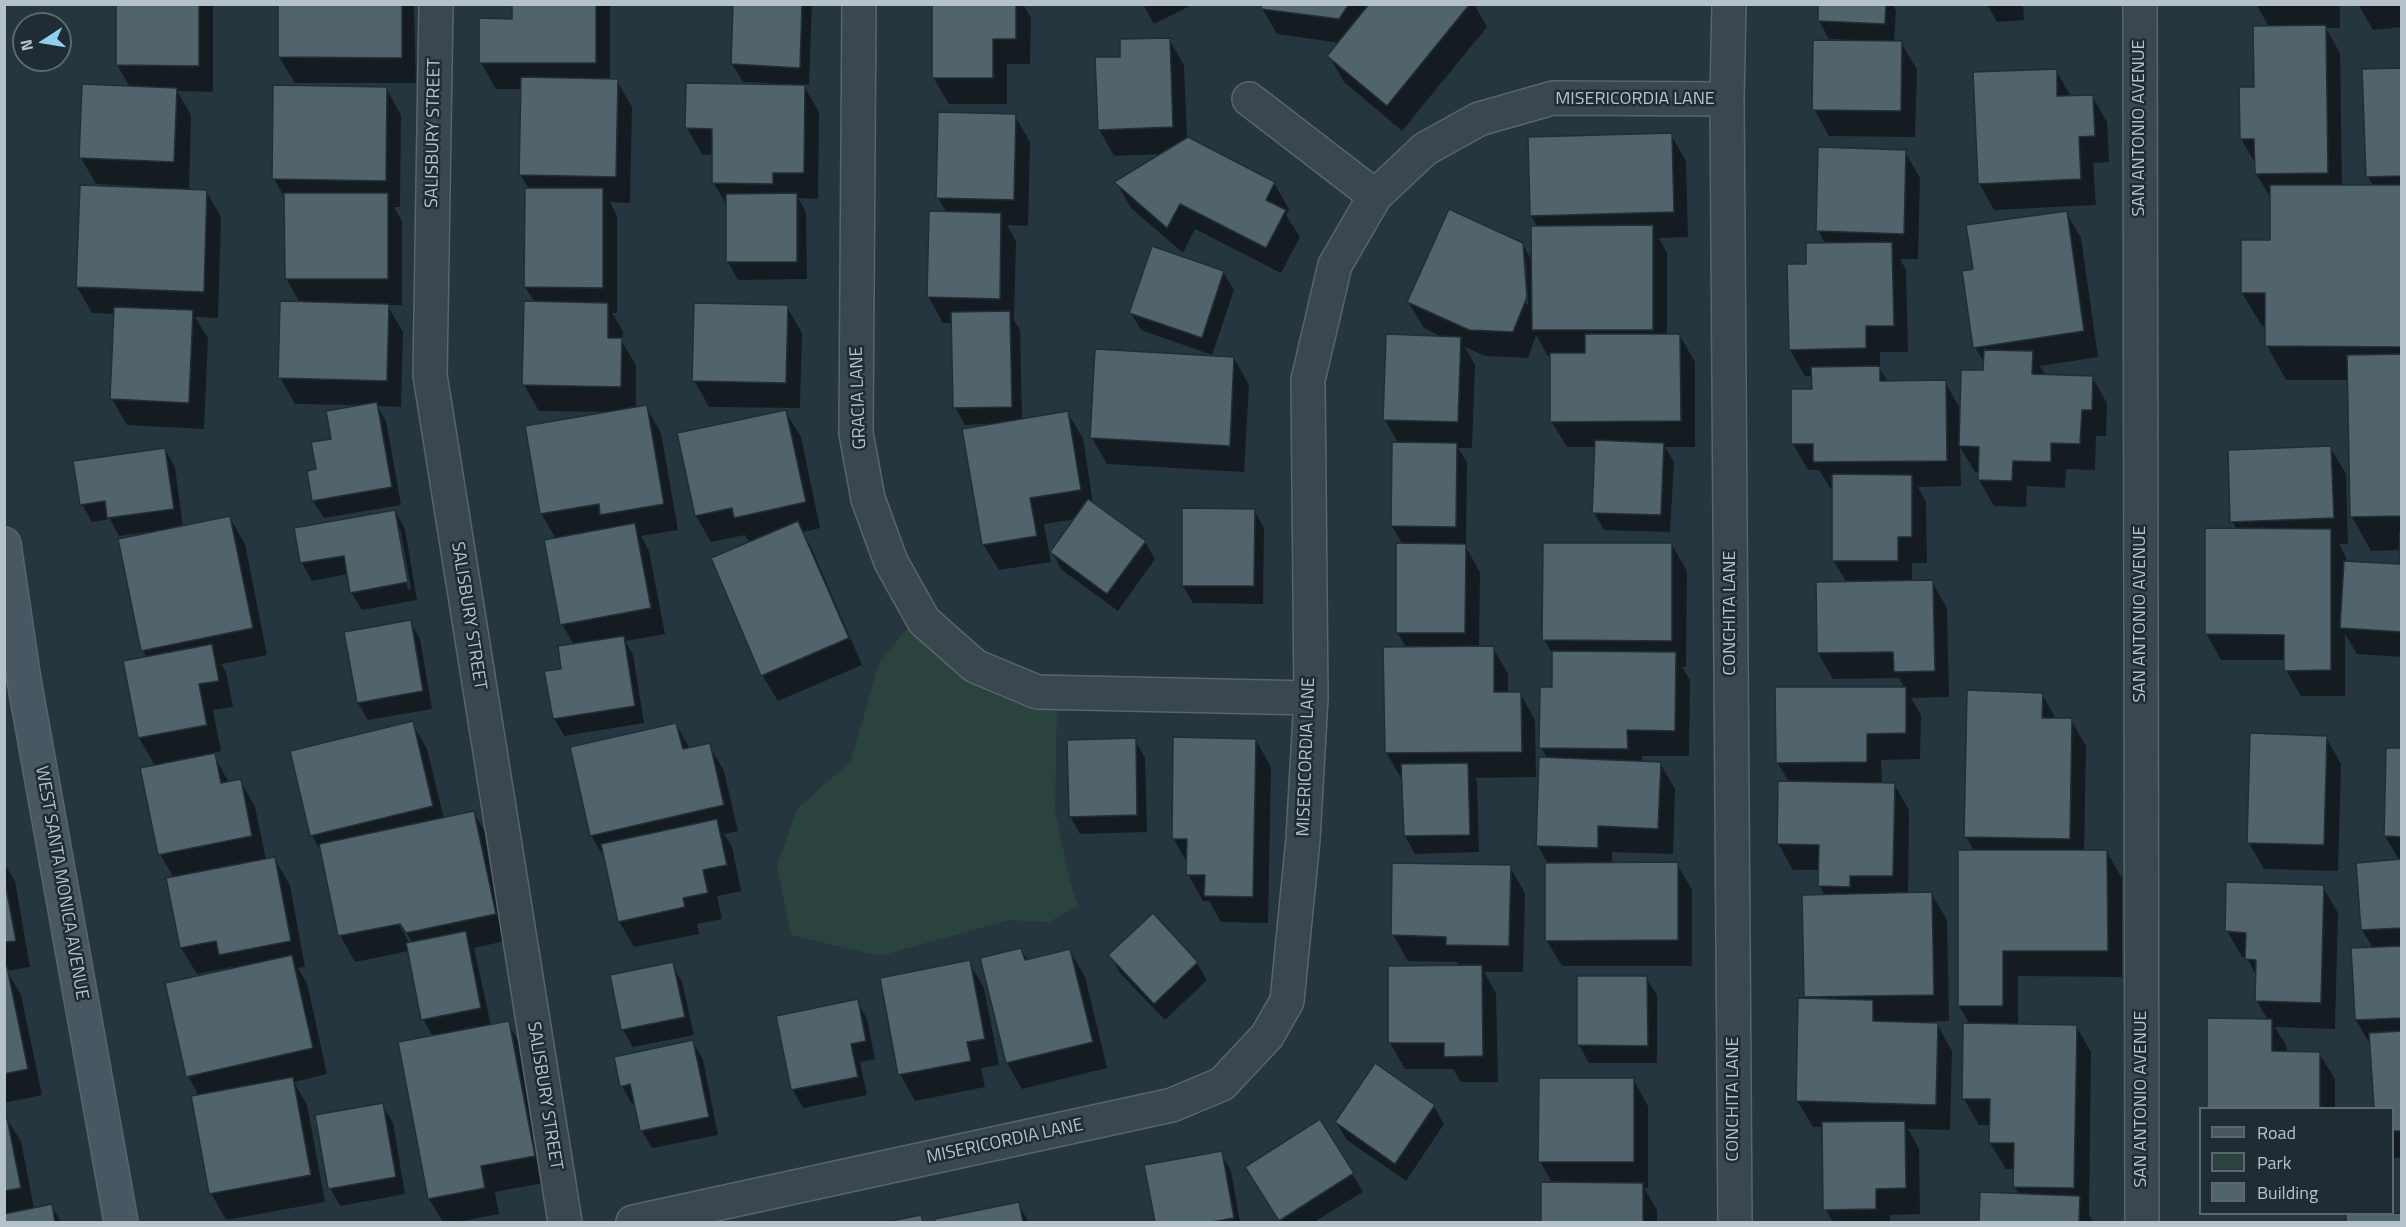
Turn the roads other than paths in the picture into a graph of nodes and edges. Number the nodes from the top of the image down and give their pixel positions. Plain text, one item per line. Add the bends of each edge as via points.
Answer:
1 (436, 4) edge
2 (858, 4) edge
3 (1729, 4) edge
4 (2140, 4) edge
5 (1249, 99) dead end
6 (1727, 99) junction
7 (1375, 196) junction
8 (4, 544) edge
9 (7, 587) edge
10 (1311, 698) junction
11 (121, 1222) edge
12 (564, 1222) edge
13 (633, 1222) edge
14 (1735, 1222) edge
15 (2142, 1222) edge

1 - 12 street, SALISBURY STREET via 430,375
2 - 10 street, GRACIA LANE via 856,432 868,500 891,562 924,621 975,666 1037,692
3 - 6 street, CONCHITA LANE
4 - 15 street, SAN ANTONIO AVENUE
5 - 7 street
6 - 7 street, MISERICORDIA LANE via 1553,98 1479,119 1425,149
6 - 14 street, CONCHITA LANE
7 - 10 street, MISERICORDIA LANE via 1335,266 1308,380
8 - 9 main road, WEST SANTA MONICA AVENUE
9 - 11 main road, WEST SANTA MONICA AVENUE
10 - 13 street, MISERICORDIA LANE via 1303,839 1287,1001 1267,1036 1222,1084 1172,1105

